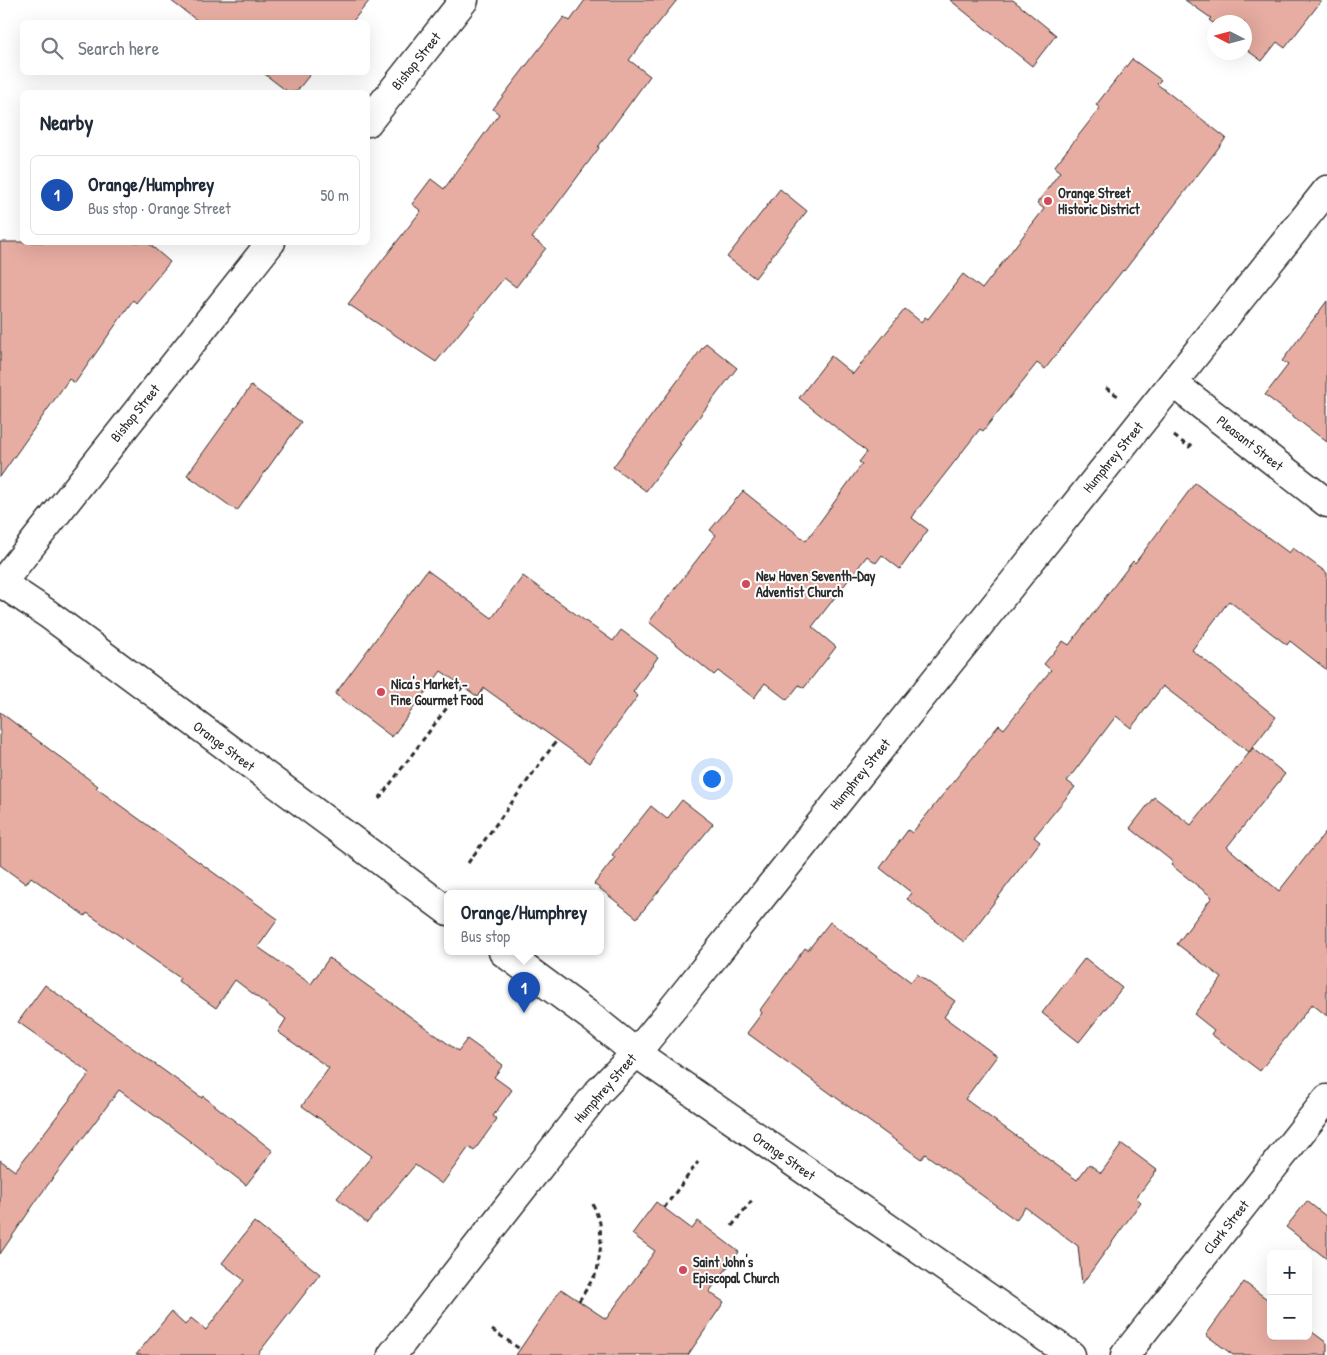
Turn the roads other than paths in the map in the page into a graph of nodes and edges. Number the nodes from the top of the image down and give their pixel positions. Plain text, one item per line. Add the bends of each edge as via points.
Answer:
1 (464, 0) edge
2 (370, 119) edge
3 (1327, 190) edge
4 (269, 245) edge
5 (1173, 383) junction
6 (1327, 502) edge
7 (0, 583) edge
8 (444, 908) edge
9 (507, 955) edge
10 (636, 1053) junction
11 (1327, 1099) edge
12 (392, 1355) edge
13 (1071, 1355) edge
14 (1125, 1355) edge

1 - 2 street, Bishop Street
3 - 5 street, Humphrey Street
4 - 7 street, Bishop Street
5 - 6 street, Pleasant Street
5 - 10 street, Humphrey Street
7 - 8 street, Orange Street via 48,614
9 - 10 street, Orange Street
10 - 12 street, Humphrey Street via 598,1092
10 - 13 street, Orange Street
11 - 14 street, Clark Street

